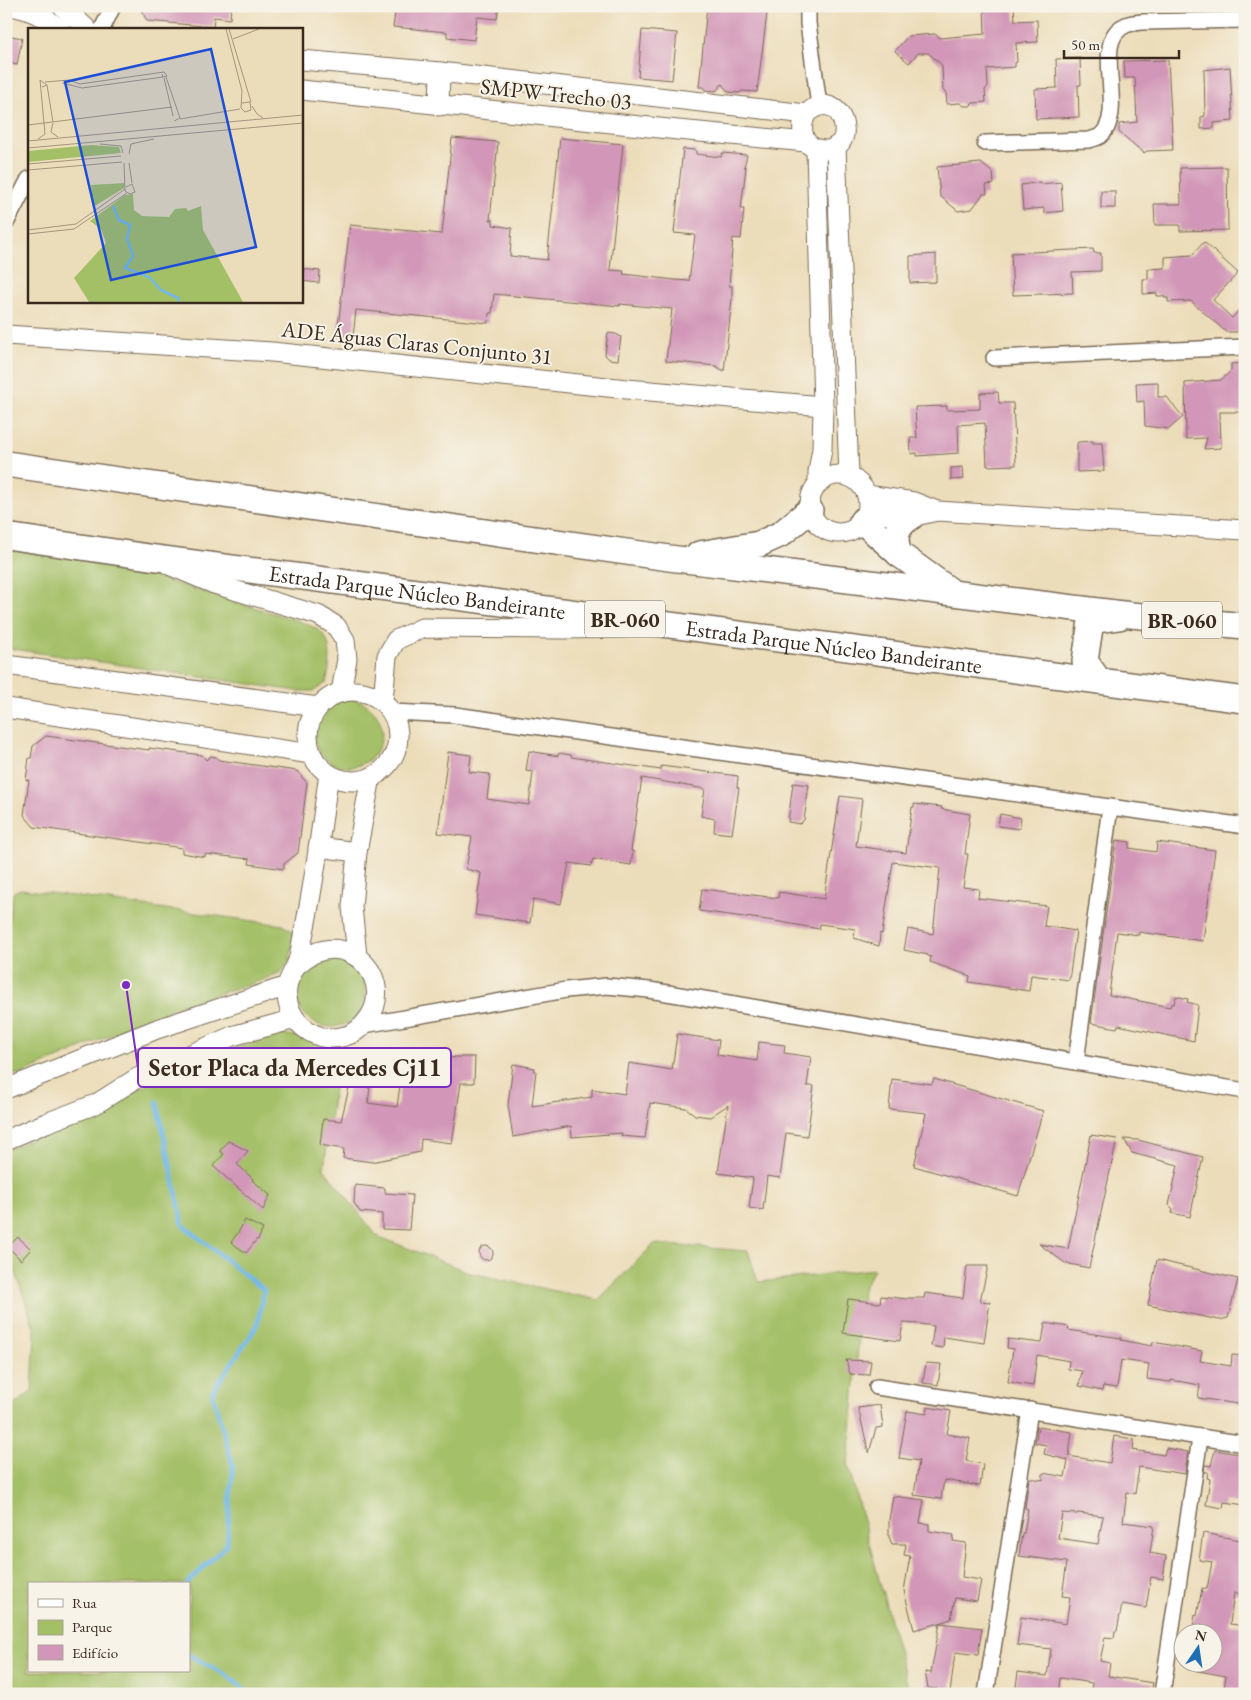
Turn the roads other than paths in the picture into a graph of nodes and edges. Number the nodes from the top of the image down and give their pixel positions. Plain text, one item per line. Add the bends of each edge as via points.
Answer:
1 (11, 6) edge
2 (62, 6) edge
3 (113, 6) edge
4 (808, 6) edge
5 (1245, 20) edge
6 (59, 28) edge
7 (86, 28) edge
8 (102, 28) edge
9 (302, 60) edge
10 (440, 72) junction
11 (302, 90) edge
12 (683, 100) junction
13 (439, 106) junction
14 (813, 110) junction
15 (678, 130) junction
16 (985, 142) dead end
17 (811, 145) junction
18 (836, 146) junction
19 (28, 181) edge
20 (6, 223) edge
21 (6, 336) edge
22 (1245, 347) edge
23 (994, 358) dead end
24 (823, 406) junction
25 (6, 464) edge
26 (849, 476) junction
27 (818, 483) junction
28 (810, 510) junction
29 (866, 510) junction
30 (937, 511) junction
31 (911, 517) junction
32 (1245, 530) edge
33 (6, 536) edge
34 (899, 554) junction
35 (149, 558) junction
36 (669, 558) junction
37 (951, 592) junction
38 (1131, 615) junction
39 (1241, 625) edge
40 (682, 626) junction
41 (6, 665) edge
42 (1099, 681) junction
43 (342, 692) junction
44 (1245, 700) edge
45 (388, 706) junction
46 (318, 707) junction
47 (6, 708) edge
48 (311, 754) junction
49 (329, 774) junction
50 (371, 778) junction
51 (1110, 807) junction
52 (1245, 826) edge
53 (318, 847) junction
54 (357, 852) junction
55 (357, 956) junction
56 (297, 965) junction
57 (287, 986) junction
58 (295, 1019) junction
59 (364, 1025) junction
60 (1076, 1062) junction
61 (6, 1089) edge
62 (1245, 1090) edge
63 (6, 1140) edge
64 (877, 1387) dead end
65 (1030, 1410) junction
66 (1200, 1438) junction
67 (1245, 1444) edge
68 (986, 1694) edge
69 (1162, 1694) edge

1 - 6 street via 43,16
2 - 7 street
3 - 8 street
4 - 14 street
5 - 16 street via 1126,25 1117,31 1109,48 1111,113 1100,135 1089,140
9 - 10 street
10 - 12 street
10 - 13 street
11 - 13 street, SMPW Trecho 03
12 - 14 street
12 - 15 street
13 - 15 street, SMPW Trecho 03
14 - 17 street via 802,123 802,133
14 - 18 street via 828,107 842,116 845,132
15 - 17 street, SMPW Trecho 03
17 - 18 street via 826,150
17 - 24 street
18 - 26 street
19 - 20 street
21 - 24 street, ADE Águas Claras Conjunto 31 via 272,352
22 - 23 street
24 - 27 street
25 - 36 highway, BR-060
26 - 27 street via 832,475
26 - 29 street via 864,487
27 - 28 street via 810,496
28 - 29 street via 818,525 833,532 849,531
28 - 36 highway via 781,534 759,544
29 - 30 street via 914,502
29 - 31 street
29 - 34 highway
30 - 31 street
30 - 32 street
31 - 34 highway via 897,532
33 - 35 highway, Estrada Parque Núcleo Bandeirante / BR-060
34 - 37 highway
35 - 40 highway, Estrada Parque Núcleo Bandeirante / BR-060
35 - 43 street via 214,584 318,616 336,626 344,640 347,659
36 - 37 highway, BR-060
37 - 38 highway, BR-060
38 - 39 highway, BR-060
38 - 42 highway via 1091,621 1084,661
40 - 42 highway, Estrada Parque Núcleo Bandeirante / BR-060
40 - 45 street via 422,628 396,640 388,656
41 - 46 street
42 - 44 highway, Estrada Parque Núcleo Bandeirante / BR-060
43 - 45 street via 356,690 371,694
43 - 46 street via 328,697
45 - 50 street via 397,724 397,750 382,771
45 - 51 street
46 - 48 street via 308,730
47 - 48 street
48 - 49 street
49 - 50 street via 342,780
49 - 53 street
50 - 54 street
51 - 52 street
51 - 60 street
53 - 54 street
53 - 56 street
54 - 55 street via 352,907
55 - 56 street via 330,948 317,950
55 - 59 street via 372,974 377,996 373,1012
56 - 57 street
57 - 58 street via 289,1009
57 - 61 street via 157,1029
58 - 59 street via 304,1029 328,1038 341,1037
58 - 63 street via 232,1036 137,1078 96,1104
59 - 60 street via 566,990 608,986 668,993
60 - 62 street
64 - 65 street
65 - 66 street
65 - 68 street
66 - 67 street
66 - 69 street

